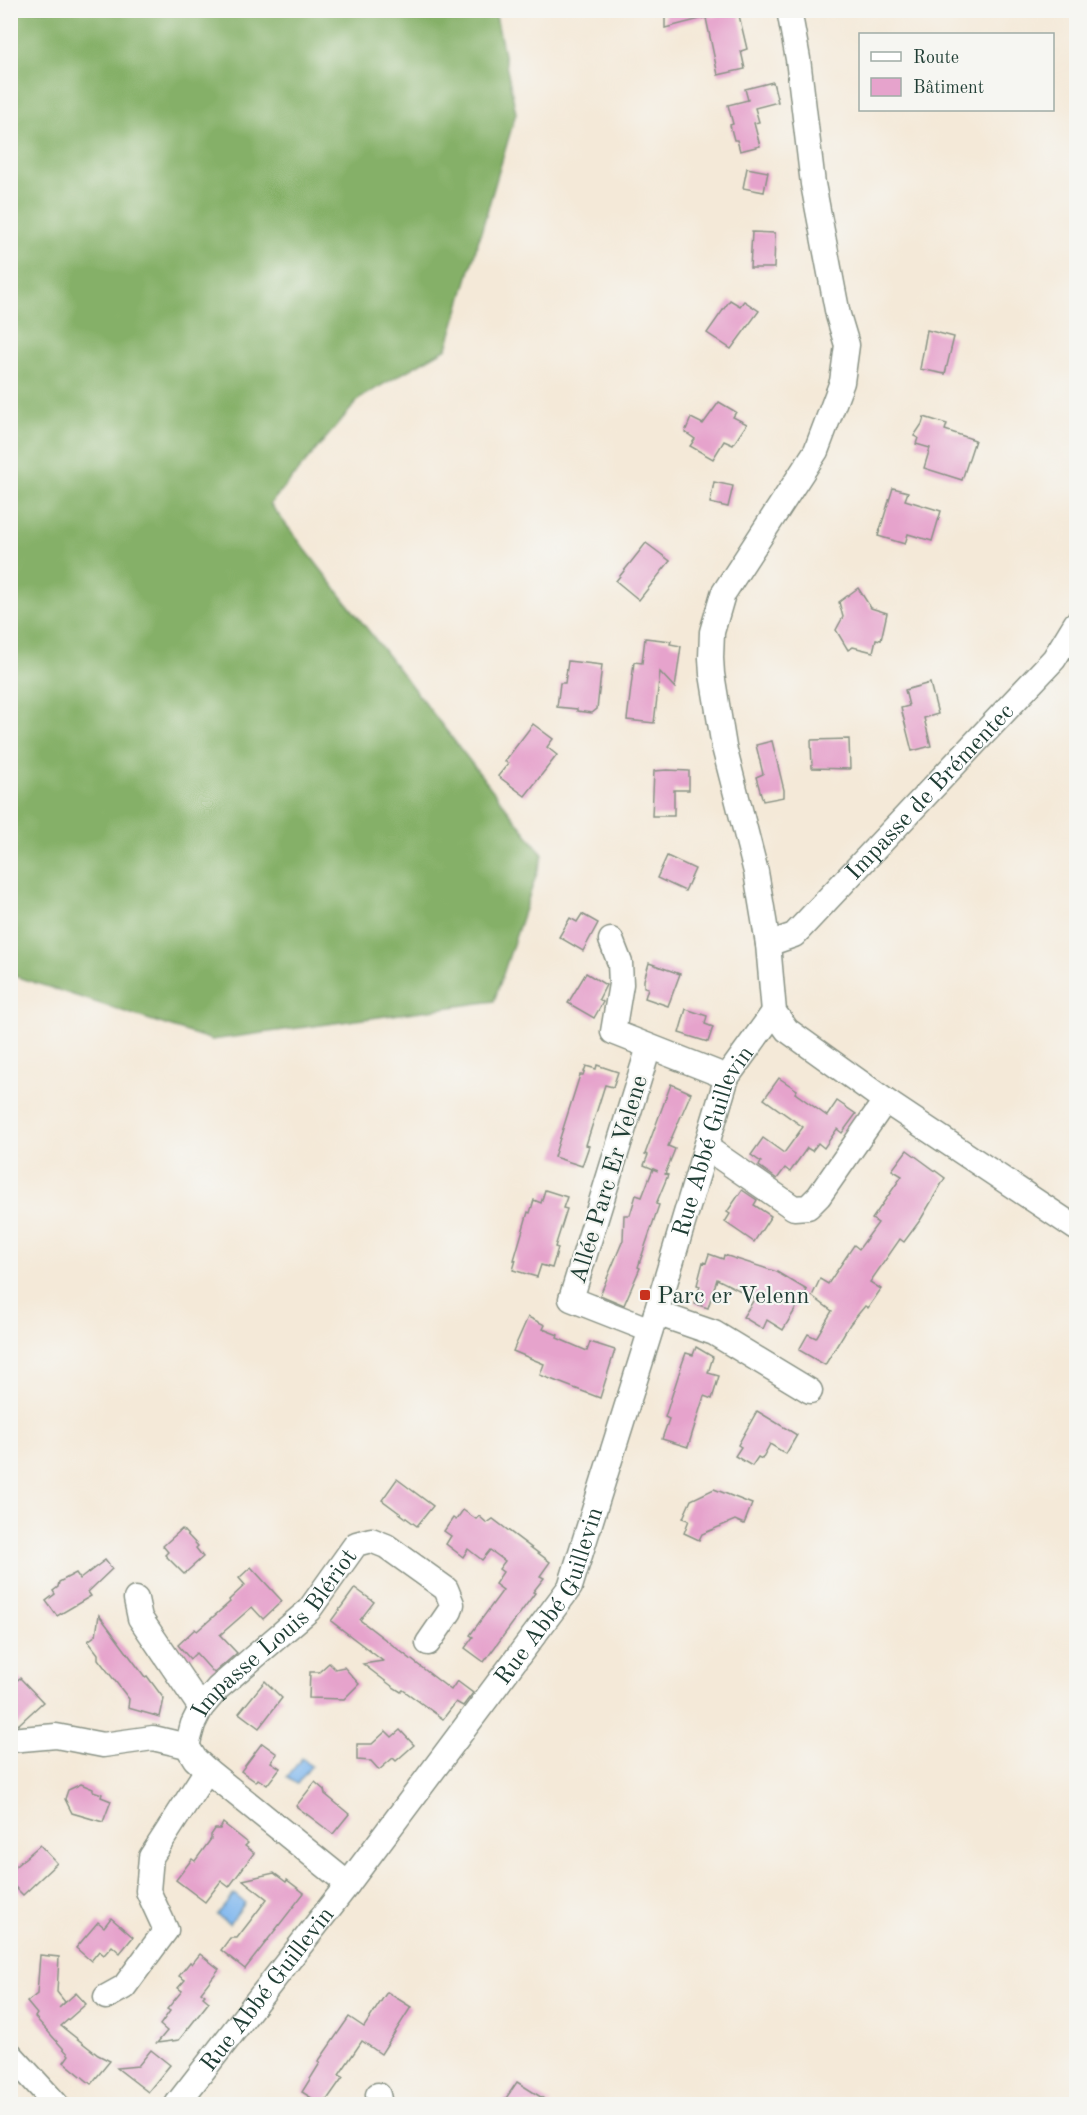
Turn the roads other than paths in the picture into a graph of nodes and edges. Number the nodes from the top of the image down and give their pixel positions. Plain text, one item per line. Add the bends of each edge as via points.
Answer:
1 (789, 10) edge
2 (1077, 623) edge
3 (611, 940) dead end
4 (768, 944) junction
5 (774, 1012) junction
6 (649, 1047) junction
7 (727, 1077) junction
8 (885, 1101) junction
9 (707, 1148) junction
10 (1077, 1228) edge
11 (653, 1322) junction
12 (810, 1391) dead end
13 (136, 1599) dead end
14 (428, 1643) dead end
15 (201, 1708) junction
16 (10, 1740) edge
17 (187, 1746) junction
18 (207, 1770) junction
19 (348, 1884) junction
20 (106, 1997) dead end
21 (10, 2054) edge
22 (56, 2104) edge
23 (177, 2104) edge

1 - 4 street via 813,184 847,345 842,382 816,450 723,594 712,632 712,674 724,747 756,872
2 - 4 street, Impasse de Brémentec via 1054,658 794,935
3 - 6 street, Allée Parc Er Velene via 621,974 614,1032
4 - 5 street
5 - 7 street, Rue Abbé Guillevin
5 - 8 street via 787,1030
6 - 7 street, Allée Parc Er Velene
6 - 11 street, Allée Parc Er Velene via 571,1299
7 - 9 street, Rue Abbé Guillevin
8 - 9 street via 808,1207 794,1208
8 - 10 street
9 - 11 street, Rue Abbé Guillevin
11 - 12 street via 714,1333
11 - 19 street, Rue Abbé Guillevin via 570,1587
13 - 15 street via 140,1618
14 - 15 street, Impasse Louis Blériot via 450,1611 452,1604 446,1589 386,1546 371,1540 356,1544 309,1610 218,1688
15 - 17 street, Impasse Louis Blériot
16 - 17 street via 56,1736 103,1744 153,1738
17 - 18 street
18 - 19 street
18 - 20 street via 151,1857 148,1891 166,1930 124,1987
19 - 23 street, Rue Abbé Guillevin
21 - 22 street

